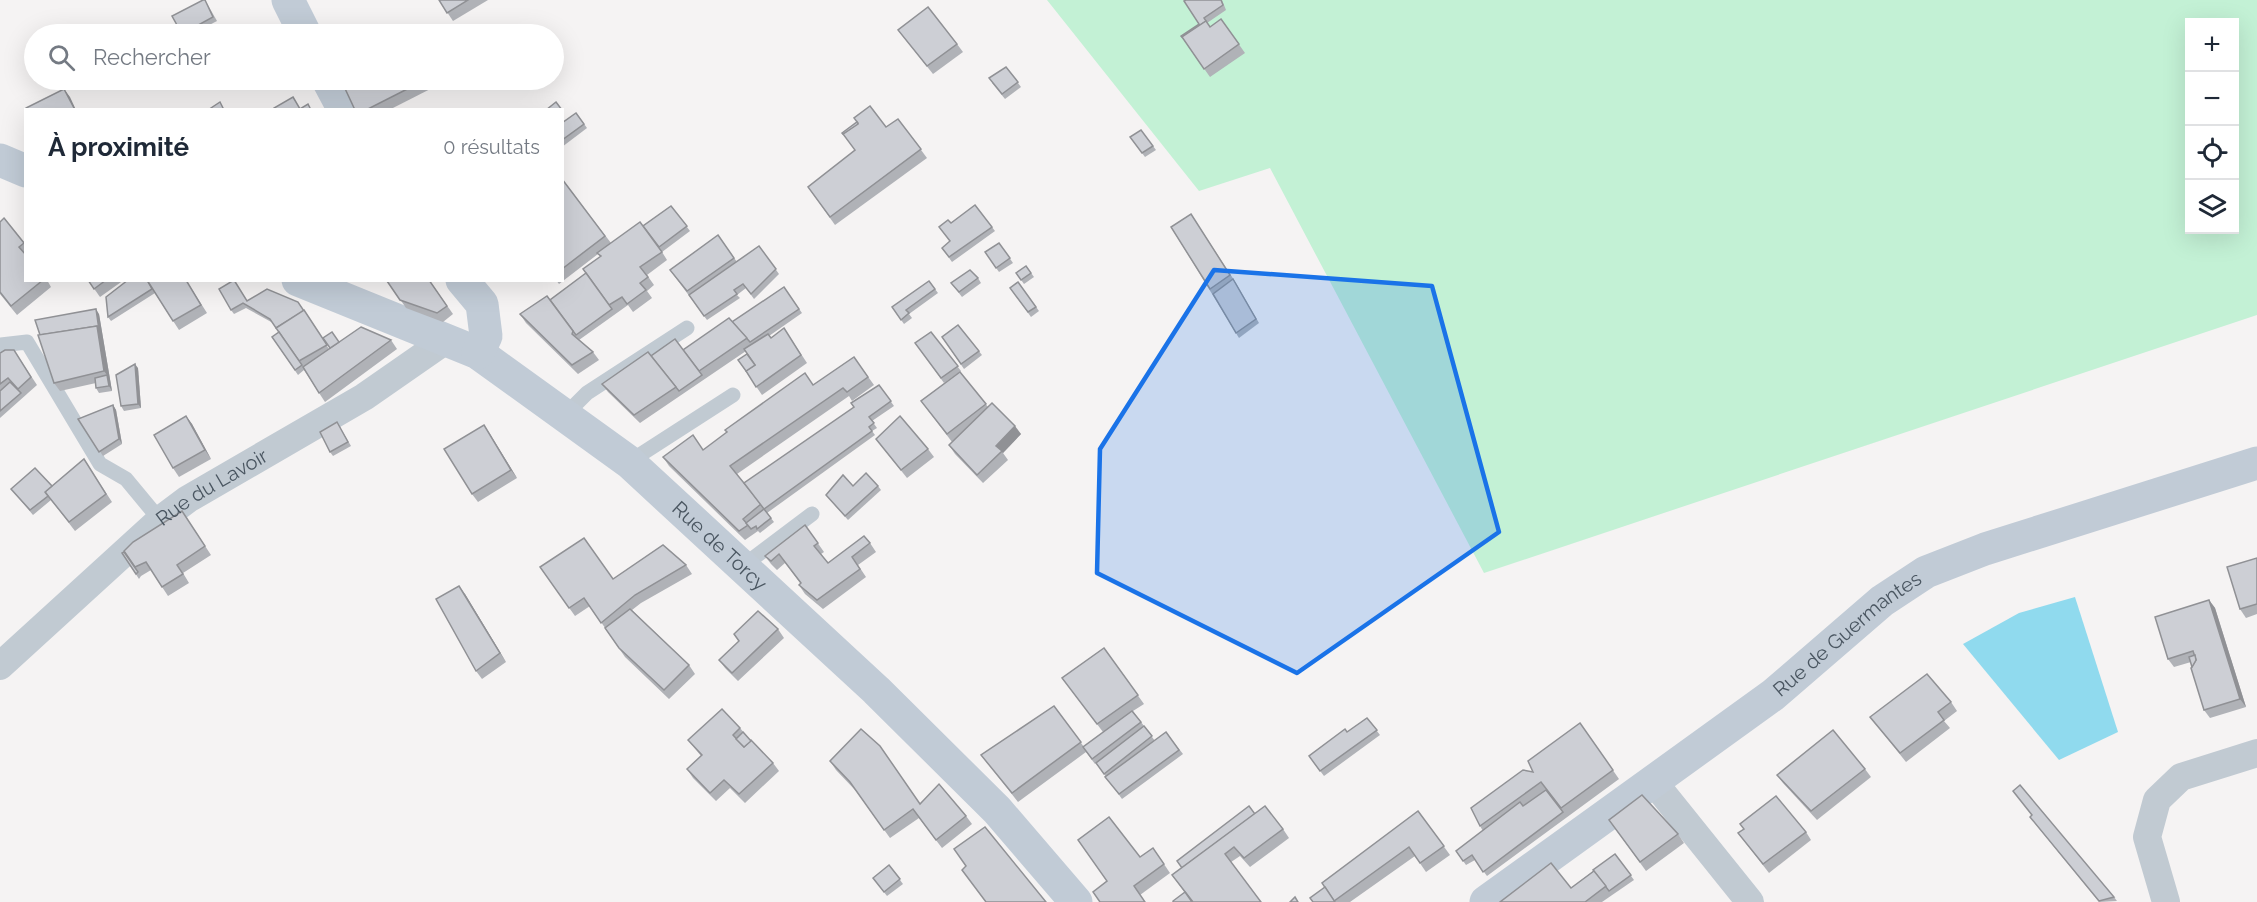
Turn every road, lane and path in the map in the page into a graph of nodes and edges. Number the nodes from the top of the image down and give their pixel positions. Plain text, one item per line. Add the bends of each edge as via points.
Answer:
1 (288, 0) edge
2 (299, 24) edge
3 (333, 90) edge
4 (343, 108) edge
5 (0, 160) edge
6 (24, 170) edge
7 (303, 282) edge
8 (464, 282) edge
9 (687, 328) dead end
10 (446, 340) junction
11 (0, 345) edge
12 (478, 353) junction
13 (733, 395) dead end
14 (565, 415) junction
15 (629, 462) junction
16 (2257, 463) edge
17 (812, 514) dead end
18 (160, 520) junction
19 (743, 566) junction
20 (0, 666) edge
21 (2257, 753) edge
22 (1652, 780) junction
23 (1076, 902) edge
24 (1486, 902) edge
25 (1750, 902) edge
26 (2166, 902) edge

1 - 2 street
3 - 4 street
5 - 6 street
7 - 10 street, Rue de Torcy
8 - 12 street via 482,304 486,336
9 - 14 lane via 587,393
10 - 12 street, Rue de Torcy
10 - 18 street, Rue du Lavoir via 364,397 188,499
11 - 18 lane via 27,342 100,464 126,479
12 - 14 street, Rue de Torcy
13 - 15 lane
14 - 15 street, Rue de Torcy
15 - 19 street, Rue de Torcy
16 - 22 street, Rue de Guermantes via 1985,549 1926,572 1882,601 1773,695
17 - 19 lane
18 - 20 street, Rue du Lavoir
19 - 23 street, Rue de Torcy via 988,802
21 - 26 street via 2181,777 2157,800 2147,837
22 - 24 street, Rue de Guermantes
22 - 25 street

